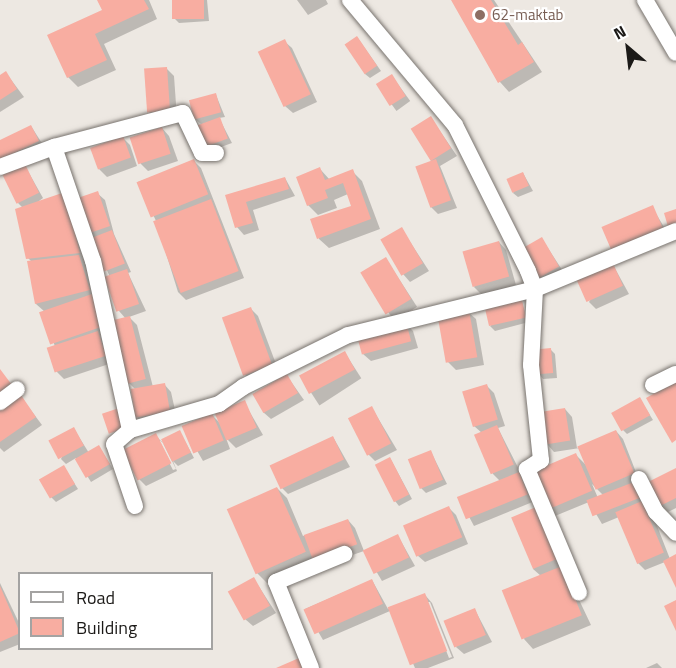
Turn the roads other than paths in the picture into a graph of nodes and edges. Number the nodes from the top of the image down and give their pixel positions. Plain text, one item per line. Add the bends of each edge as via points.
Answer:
1 (350, 0) edge
2 (645, 0) edge
3 (676, 53) edge
4 (54, 147) junction
5 (216, 153) dead end
6 (0, 167) edge
7 (676, 231) edge
8 (535, 289) junction
9 (676, 374) edge
10 (653, 385) dead end
11 (17, 389) dead end
12 (0, 402) edge
13 (130, 430) junction
14 (639, 479) dead end
15 (135, 506) dead end
16 (676, 533) edge
17 (344, 554) dead end
18 (579, 593) dead end
19 (310, 668) edge

1 - 8 street via 455,125
2 - 3 street
4 - 5 street via 183,113 202,153
4 - 6 street
4 - 13 street via 93,261
7 - 8 street
8 - 13 street via 348,335 243,387 219,404
8 - 18 street via 531,365 541,460 527,469
9 - 10 street
11 - 12 street
13 - 15 street via 114,444
14 - 16 street via 656,512
17 - 19 street via 276,582

